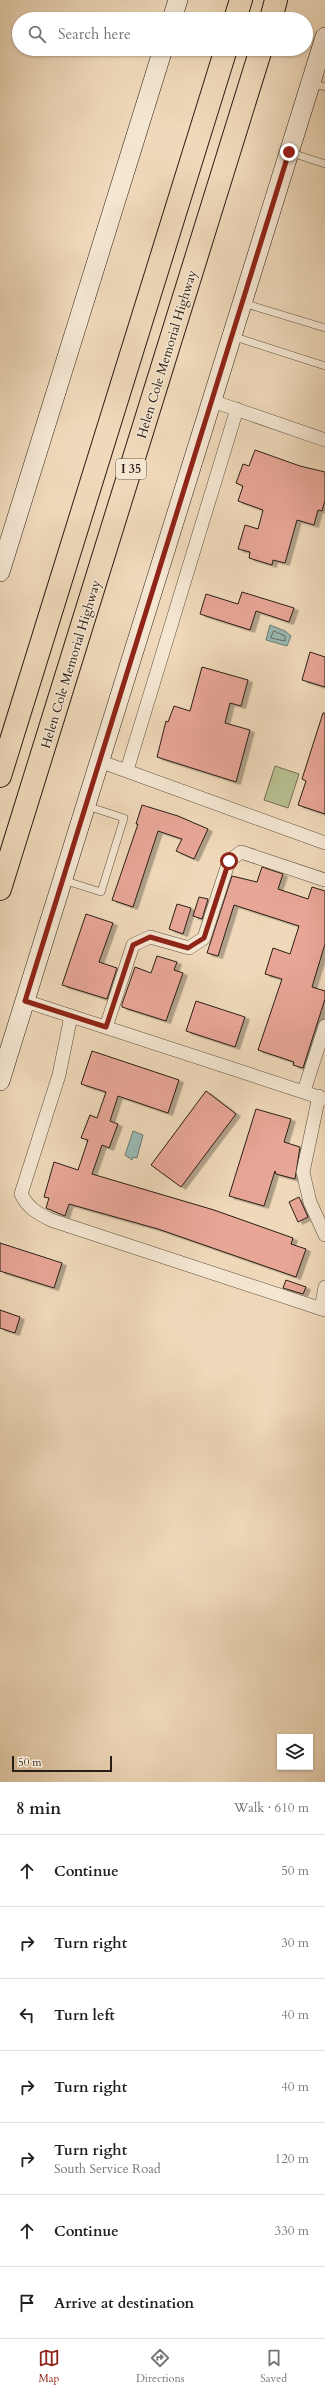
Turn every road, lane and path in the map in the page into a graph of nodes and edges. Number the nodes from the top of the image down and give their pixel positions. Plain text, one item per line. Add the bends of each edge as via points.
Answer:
1 (178, 0) edge
2 (233, 0) edge
3 (241, 0) edge
4 (174, 12) edge
5 (232, 12) edge
6 (237, 12) edge
7 (325, 37) edge
8 (161, 56) edge
9 (224, 56) edge
10 (259, 56) edge
11 (318, 85) edge
12 (289, 152) junction
13 (325, 164) edge
14 (242, 302) junction
15 (325, 328) edge
16 (232, 336) junction
17 (325, 366) edge
18 (212, 401) junction
19 (237, 409) junction
20 (325, 440) edge
21 (0, 572) edge
22 (99, 761) junction
23 (127, 770) junction
24 (0, 776) edge
25 (86, 806) junction
26 (325, 843) edge
27 (62, 880) junction
28 (325, 880) edge
29 (0, 889) edge
30 (25, 1001) junction
31 (71, 1016) junction
32 (325, 1026) edge
33 (106, 1027) junction
34 (0, 1082) edge
35 (304, 1091) junction
36 (322, 1097) edge
37 (325, 1235) edge
38 (325, 1287) edge
39 (323, 1310) edge

1 - 4 main road
2 - 5 highway
3 - 6 highway
7 - 11 main road
8 - 21 main road
9 - 24 highway, I 35
10 - 29 highway, Helen Cole Memorial Highway / I 35
11 - 12 main road
12 - 13 lane
12 - 14 main road
14 - 15 lane
14 - 16 main road
16 - 17 lane
16 - 18 main road
18 - 19 street
18 - 22 main road
19 - 20 street
19 - 23 street
22 - 23 street
22 - 25 main road
23 - 26 street
25 - 27 main road
25 - 27 lane via 124,818 101,892
27 - 30 main road
28 - 33 street via 241,852 229,861 204,938 188,948 150,937 133,945
30 - 31 street
30 - 34 main road
31 - 33 street
31 - 39 street via 59,1075 21,1194 25,1202 34,1212 51,1220
32 - 35 street
33 - 35 street
35 - 36 street
36 - 37 street via 303,1172 310,1202
38 - 39 street

